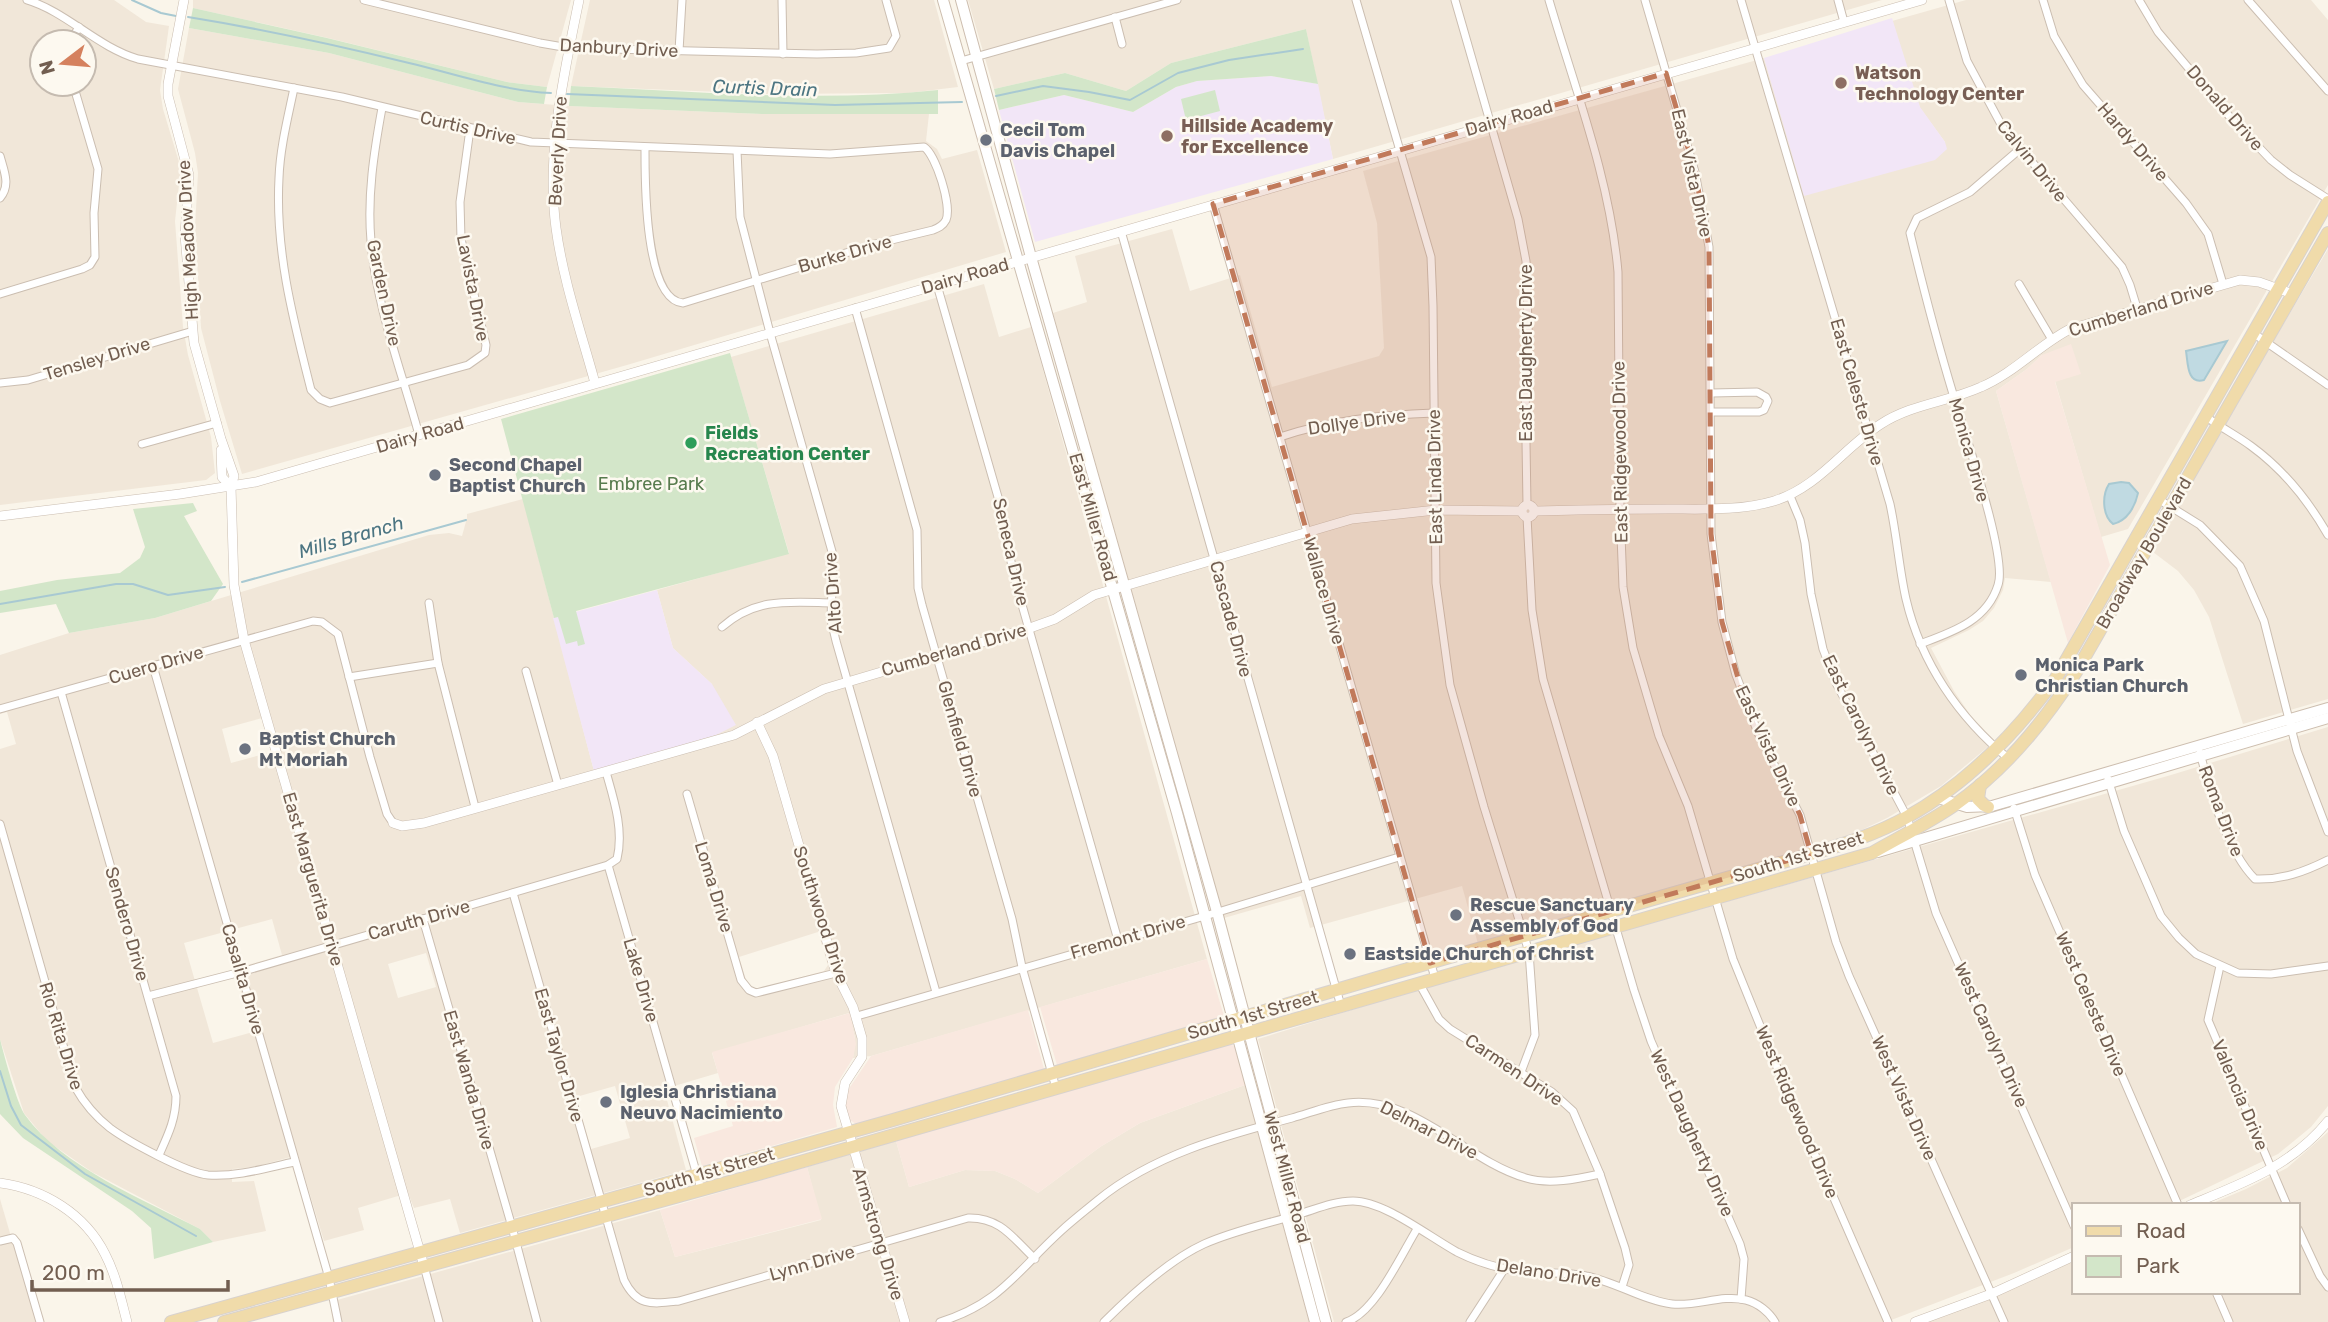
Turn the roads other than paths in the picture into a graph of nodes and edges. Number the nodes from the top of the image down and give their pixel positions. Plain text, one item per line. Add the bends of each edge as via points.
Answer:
1 (27, 0) edge
2 (184, 0) edge
3 (364, 0) edge
4 (579, 0) edge
5 (682, 0) edge
6 (782, 0) edge
7 (886, 0) edge
8 (943, 0) edge
9 (961, 0) edge
10 (1177, 0) edge
11 (1356, 0) edge
12 (1455, 0) edge
13 (1549, 0) edge
14 (1645, 0) edge
15 (1741, 0) edge
16 (1838, 0) edge
17 (1922, 0) edge
18 (1949, 0) edge
19 (2043, 0) edge
20 (2139, 0) edge
21 (2248, 0) edge
22 (1115, 17) junction
23 (1844, 22) junction
24 (79, 27) joint
25 (1122, 44) dead end
26 (1754, 47) junction
27 (569, 48) junction
28 (678, 51) junction
29 (783, 54) junction
30 (976, 56) junction
31 (961, 61) junction
32 (172, 65) junction
33 (1666, 73) junction
34 (294, 88) junction
35 (2328, 92) edge
36 (77, 98) edge
37 (1578, 98) junction
38 (382, 108) junction
39 (1491, 123) junction
40 (470, 129) junction
41 (555, 144) junction
42 (645, 148) junction
43 (2020, 149) junction
44 (737, 150) junction
45 (929, 150) joint
46 (1400, 150) junction
47 (0, 156) edge
48 (0, 198) edge
49 (2328, 201) edge
50 (1213, 204) junction
51 (1121, 231) junction
52 (2328, 233) edge
53 (1031, 257) junction
54 (1018, 261) junction
55 (757, 281) junction
56 (2019, 284) dead end
57 (2222, 284) junction
58 (937, 285) junction
59 (2278, 290) junction
60 (2293, 294) junction
61 (0, 295) edge
62 (855, 308) junction
63 (2137, 308) junction
64 (193, 331) junction
65 (770, 333) junction
66 (2253, 334) junction
67 (2051, 338) junction
68 (2265, 342) junction
69 (2326, 380) edge
70 (405, 382) junction
71 (0, 383) edge
72 (595, 383) junction
73 (1712, 393) junction
74 (1953, 396) junction
75 (1712, 412) junction
76 (1434, 413) junction
77 (1076, 415) junction
78 (2206, 416) junction
79 (1064, 418) junction
80 (217, 423) junction
81 (2217, 425) junction
82 (1869, 433) junction
83 (419, 435) junction
84 (1280, 438) junction
85 (142, 444) dead end
86 (231, 487) junction
87 (1790, 496) junction
88 (2158, 499) junction
89 (2170, 507) junction
90 (1620, 509) junction
91 (1712, 509) junction
92 (1436, 510) junction
93 (1528, 511) junction
94 (0, 516) edge
95 (1307, 532) junction
96 (2328, 535) edge
97 (1214, 559) junction
98 (1119, 588) junction
99 (429, 603) dead end
100 (832, 603) junction
101 (2094, 612) junction
102 (2106, 618) junction
103 (722, 627) dead end
104 (1030, 628) junction
105 (244, 640) junction
106 (1920, 643) junction
107 (935, 655) junction
108 (438, 663) junction
109 (153, 666) junction
110 (526, 671) dead end
111 (349, 677) junction
112 (847, 681) junction
113 (2062, 681) junction
114 (61, 692) junction
115 (2328, 708) edge
116 (0, 709) edge
117 (2328, 718) edge
118 (757, 722) junction
119 (2290, 724) junction
120 (1997, 748) junction
121 (1165, 750) junction
122 (2199, 751) junction
123 (2010, 759) junction
124 (2105, 771) junction
125 (606, 772) junction
126 (2109, 783) junction
127 (558, 785) junction
128 (1980, 785) junction
129 (687, 794) dead end
130 (1938, 798) junction
131 (1956, 804) junction
132 (2014, 806) junction
133 (475, 807) junction
134 (1988, 807) junction
135 (393, 823) joint
136 (0, 824) edge
137 (1911, 830) junction
138 (2328, 832) edge
139 (1811, 854) junction
140 (1399, 857) junction
141 (2328, 860) edge
142 (608, 865) junction
143 (1815, 870) junction
144 (1710, 883) junction
145 (1307, 884) junction
146 (513, 893) junction
147 (1715, 899) junction
148 (1217, 912) junction
149 (1611, 912) junction
150 (1205, 916) junction
151 (423, 919) junction
152 (1616, 927) junction
153 (1523, 937) junction
154 (1118, 940) junction
155 (332, 945) junction
156 (1529, 952) junction
157 (1430, 963) junction
158 (2220, 966) junction
159 (2328, 966) edge
160 (1022, 967) junction
161 (241, 972) junction
162 (836, 972) junction
163 (1435, 978) junction
164 (1419, 982) junction
165 (1337, 990) junction
166 (936, 992) junction
167 (148, 996) junction
168 (1341, 1006) junction
169 (857, 1016) junction
170 (1239, 1019) junction
171 (1243, 1033) junction
172 (1156, 1043) junction
173 (1160, 1057) junction
174 (1521, 1072) junction
175 (1052, 1073) junction
176 (1056, 1088) junction
177 (949, 1103) junction
178 (953, 1118) junction
179 (2328, 1121) edge
180 (1268, 1124) junction
181 (847, 1133) junction
182 (851, 1146) junction
183 (159, 1155) junction
184 (294, 1161) junction
185 (2272, 1169) junction
186 (1600, 1174) junction
187 (697, 1175) junction
188 (0, 1183) edge
189 (701, 1189) junction
190 (602, 1202) junction
191 (2177, 1203) edge
192 (2195, 1203) edge
193 (2286, 1203) edge
194 (606, 1216) junction
195 (1292, 1216) junction
196 (2072, 1221) edge
197 (512, 1227) junction
198 (1417, 1229) junction
199 (2300, 1233) edge
200 (4, 1239) edge
201 (515, 1241) junction
202 (881, 1244) junction
203 (420, 1252) junction
204 (2072, 1257) edge
205 (1035, 1259) junction
206 (424, 1266) junction
207 (1505, 1268) junction
208 (328, 1278) junction
209 (1622, 1287) junction
210 (2328, 1287) edge
211 (332, 1292) junction
212 (1991, 1294) junction
213 (2218, 1294) edge
214 (1741, 1299) junction
215 (656, 1304) joint
216 (222, 1318) edge
217 (40, 1322) edge
218 (127, 1322) edge
219 (171, 1322) edge
220 (338, 1322) edge
221 (439, 1322) edge
222 (537, 1322) edge
223 (905, 1322) edge
224 (940, 1322) edge
225 (1104, 1322) edge
226 (1315, 1322) edge
227 (1326, 1322) edge
228 (1346, 1322) edge
229 (1471, 1322) edge
230 (1775, 1322) edge
231 (1888, 1322) edge
232 (1915, 1322) edge
233 (2004, 1322) edge
234 (2230, 1322) edge

1 - 24 street, Curtis Drive
2 - 32 street, High Meadow Drive
3 - 27 street, Danbury Drive
4 - 27 street, Beverly Drive
5 - 28 street
6 - 29 street
7 - 29 street, Danbury Drive via 896,36 889,48
8 - 31 main road, East Miller Road
9 - 30 main road, East Miller Road
10 - 22 street
11 - 46 street, East Linda Drive
12 - 39 street, East Daugherty Drive
13 - 37 street, East Ridgewood Drive
14 - 33 street, East Vista Drive
15 - 26 street, East Celeste Drive
16 - 23 street
17 - 23 street, Dairy Road
18 - 43 street, Calvin Drive via 1967,61 2003,128
19 - 57 street, Hardy Drive via 2054,36 2083,85 2208,234
20 - 49 street, Donald Drive via 2158,32 2255,143
21 - 35 street
22 - 25 street
22 - 30 street
23 - 26 street, Dairy Road
24 - 32 street, Curtis Drive via 124,55
26 - 33 street, Dairy Road
26 - 82 street, East Celeste Drive
27 - 28 street, Danbury Drive
27 - 41 street, Beverly Drive
28 - 29 street, Danbury Drive
30 - 31 street
30 - 53 main road, East Miller Road
31 - 54 main road, East Miller Road
32 - 34 street, Curtis Drive
32 - 64 street, High Meadow Drive via 168,96 189,175 185,235
33 - 37 street, Dairy Road
33 - 73 street, East Vista Drive via 1695,172 1709,247
34 - 38 street, Curtis Drive
34 - 70 street via 279,176 278,227 289,304 311,390 330,403
36 - 61 street via 98,170 95,257 82,269
37 - 39 street, Dairy Road
37 - 90 street, East Ridgewood Drive via 1615,242
38 - 40 street, Curtis Drive
38 - 70 street, Garden Drive via 372,164 370,240
39 - 46 street, Dairy Road
39 - 93 street, East Daugherty Drive via 1526,261
40 - 41 street, Curtis Drive
40 - 70 street, Lavista Drive via 460,202 461,239 485,353 468,365
41 - 42 street, Curtis Drive
41 - 72 street, Beverly Drive via 556,228
42 - 44 street, Curtis Drive
42 - 55 street, Burke Drive via 647,226 663,290 683,303
43 - 63 street, Calvin Drive via 2122,267
43 - 74 street, Monica Drive via 1970,192 1917,218 1910,233
44 - 45 street, Curtis Drive via 830,154 916,146
44 - 55 street, Alto Drive via 740,217
45 - 55 street, Burke Drive via 948,208 940,228
46 - 50 street, Dairy Road
46 - 76 street, East Linda Drive via 1431,257
47 - 48 street via 7,188
49 - 59 main road, Broadway Boulevard
50 - 51 street, Dairy Road
50 - 84 street, Wallace Drive
51 - 53 street, Dairy Road
51 - 97 street, Cascade Drive
52 - 60 main road, Broadway Boulevard
53 - 54 street, Dairy Road
53 - 77 main road, East Miller Road
54 - 58 street, Dairy Road
54 - 79 main road, East Miller Road
55 - 65 street, Alto Drive
56 - 67 street
57 - 59 street, Cumberland Drive via 2259,282
57 - 63 street, Cumberland Drive
58 - 62 street, Dairy Road
58 - 104 street, Seneca Drive
59 - 60 street, Cumberland Drive
59 - 66 main road, Broadway Boulevard
60 - 68 main road, Broadway Boulevard
62 - 65 street, Dairy Road
62 - 107 street, Glenfield Drive via 917,530 918,588
63 - 67 street, Cumberland Drive
64 - 71 street, Tensley Drive via 29,380
64 - 80 street, High Meadow Drive
65 - 72 street, Dairy Road
65 - 100 street, Alto Drive via 833,555
66 - 68 street
66 - 78 main road, Broadway Boulevard
67 - 74 street, Cumberland Drive via 2004,374
68 - 69 street
68 - 81 main road, Broadway Boulevard
70 - 83 street, Garden Drive
72 - 83 street, Dairy Road
73 - 75 street, East Vista Drive
73 - 75 street via 1757,392 1768,401 1759,412
74 - 82 street, Cumberland Drive via 1897,415
74 - 106 street, Monica Drive via 1995,542 2000,579 1990,603 1976,618
75 - 91 street, East Vista Drive
76 - 84 street, Dollye Drive via 1340,421
76 - 92 street, East Linda Drive
77 - 79 main road
77 - 98 main road, East Miller Road
78 - 81 street
78 - 88 main road, Broadway Boulevard
79 - 98 main road, East Miller Road
80 - 85 street
80 - 86 street, High Meadow Drive via 234,476
81 - 89 main road, Broadway Boulevard
81 - 96 street via 2272,462 2314,510
82 - 87 street, Cumberland Drive
82 - 106 street, East Celeste Drive via 1890,504 1906,602
83 - 86 street, Dairy Road
84 - 95 street, Wallace Drive
86 - 94 street, Dairy Road
86 - 105 street, East Marguerita Drive via 234,585
87 - 91 street, Cumberland Drive via 1748,507
87 - 137 street, East Carolyn Drive via 1805,543 1823,649
88 - 89 street
88 - 101 main road, Broadway Boulevard
89 - 102 main road, Broadway Boulevard
89 - 119 street via 2200,525 2240,566 2264,621
90 - 91 street, Cumberland Drive
90 - 93 street, Cumberland Drive
90 - 144 street, East Ridgewood Drive via 1623,587 1633,648
91 - 139 street, East Vista Drive via 1720,612 1736,676 1758,733 1800,815
92 - 93 street, Cumberland Drive
92 - 95 street, Cumberland Drive via 1352,519
92 - 153 street, East Linda Drive via 1436,583 1450,685
93 - 149 street, East Daugherty Drive via 1532,610 1543,679
95 - 97 street, Cumberland Drive
95 - 140 street, Wallace Drive
97 - 98 street, Cumberland Drive
97 - 145 street, Cascade Drive
98 - 104 street, Cumberland Drive
98 - 121 main road, East Miller Road
99 - 108 street
100 - 103 street via 771,602 735,615
100 - 112 street, Alto Drive via 831,621
101 - 102 main road
101 - 113 main road, Broadway Boulevard
102 - 113 main road, Broadway Boulevard
104 - 107 street, Cumberland Drive
104 - 154 street, Seneca Drive
105 - 109 street, Cuero Drive
105 - 111 street, Cuero Drive via 322,622 338,634
105 - 155 street, East Marguerita Drive
106 - 120 street, East Celeste Drive via 1954,702
107 - 112 street, Cumberland Drive
107 - 160 street, Glenfield Drive
108 - 111 street
108 - 133 street
109 - 114 street, Cuero Drive
109 - 161 street, Casalita Drive
110 - 127 street
111 - 135 street
112 - 118 street, Cumberland Drive
112 - 166 street, Alto Drive
113 - 120 main road, Broadway Boulevard
113 - 123 main road, Broadway Boulevard via 2048,713
114 - 116 street, Cuero Drive
114 - 167 street, Sendero Drive
115 - 119 main road, South 1st Street
117 - 119 main road, South 1st Street
118 - 125 street, Cumberland Drive via 734,735
118 - 162 street, Southwood Drive via 774,757
119 - 122 main road, South 1st Street
119 - 138 street
120 - 123 street, East Celeste Drive
120 - 130 main road, Broadway Boulevard
121 - 148 main road, East Miller Road
121 - 150 main road, East Miller Road
122 - 124 main road, South 1st Street
122 - 126 main road, South 1st Street
122 - 141 street, Roma Drive via 2241,862 2255,879 2286,877
123 - 128 main road, Broadway Boulevard
124 - 126 street
124 - 132 main road, South 1st Street
125 - 127 street, Cumberland Drive
125 - 142 street via 619,832 617,859
126 - 132 main road, South 1st Street
126 - 158 street via 2124,831 2161,916 2196,954
127 - 133 street, Cumberland Drive
128 - 131 main road, Broadway Boulevard
128 - 134 main road via 1978,799
129 - 162 street, Loma Drive via 741,980 749,990 756,993
130 - 131 main road, South 1st Street
130 - 137 main road, South 1st Street
131 - 134 main road, South 1st Street
131 - 137 main road, Broadway Boulevard
132 - 134 main road, South 1st Street
132 - 137 main road, South 1st Street
132 - 191 street, West Celeste Drive via 2035,874
133 - 135 street, Cumberland Drive via 424,823 402,827
136 - 183 street, Rio Rita Drive via 81,1100 111,1129
137 - 139 main road, South 1st Street via 1864,837
137 - 143 main road, South 1st Street via 1872,853
137 - 196 street, West Carolyn Drive via 1936,913
139 - 143 street, East Vista Drive
139 - 144 main road, South 1st Street
140 - 145 street, Fremont Drive
140 - 157 street, Wallace Drive
142 - 146 street, Caruth Drive
142 - 187 street, Lake Drive
143 - 147 main road, South 1st Street
143 - 212 street, West Vista Drive via 1849,976
144 - 147 street, East Ridgewood Drive
144 - 149 main road, South 1st Street
145 - 148 street, Fremont Drive
145 - 165 street, Cascade Drive
146 - 151 street, Caruth Drive
146 - 190 street, East Taylor Drive
147 - 152 main road, South 1st Street
147 - 231 street, West Ridgewood Drive via 1733,959 1778,1070
148 - 150 street, Fremont Drive
148 - 170 main road, East Miller Road
149 - 152 street, East Daugherty Drive
149 - 153 main road, South 1st Street
150 - 154 street, Fremont Drive
150 - 170 main road, East Miller Road
151 - 155 street, Caruth Drive
151 - 197 street, East Wanda Drive
152 - 156 main road, South 1st Street
152 - 214 street, West Daugherty Drive via 1651,1041 1740,1244 1744,1259
153 - 156 street, East Linda Drive
153 - 157 main road, South 1st Street
154 - 160 street, Fremont Drive
155 - 161 street, Caruth Drive
155 - 203 street, East Marguerita Drive
156 - 163 main road, South 1st Street
156 - 174 street, East Linda Drive via 1535,1035
157 - 163 street, Wallace Drive
157 - 165 main road, South 1st Street
158 - 159 street via 2271,974
158 - 185 street, Valencia Drive via 2208,1020
160 - 166 street, Fremont Drive
160 - 175 street, Glenfield Drive
161 - 167 street, Caruth Drive
161 - 184 street, Casalita Drive
162 - 169 street, Southwood Drive
163 - 164 main road, South 1st Street
164 - 168 main road, South 1st Street
164 - 174 street, Carmen Drive via 1438,1019
165 - 168 street, Cascade Drive
165 - 170 main road, South 1st Street
166 - 169 street, Fremont Drive
167 - 183 street, Sendero Drive via 176,1096 176,1112
168 - 171 main road, South 1st Street
169 - 181 street, Southwood Drive via 862,1057 840,1100
170 - 171 main road, East Miller Road
170 - 172 main road, South 1st Street
171 - 173 main road, South 1st Street
171 - 180 main road, West Miller Road
172 - 173 main road
172 - 175 main road, South 1st Street
173 - 176 main road, South 1st Street
174 - 186 street, Carmen Drive via 1573,1111
175 - 176 street, Glenfield Drive
175 - 177 main road, South 1st Street
176 - 178 main road, South 1st Street
177 - 178 main road
177 - 181 main road, South 1st Street
178 - 182 main road, South 1st Street
179 - 185 street via 2309,1142
180 - 186 street, Delmar Drive via 1346,1103 1372,1102 1392,1107 1528,1179
180 - 195 main road, West Miller Road
180 - 205 street, Delmar Drive via 1210,1140 1124,1182 1060,1232
181 - 182 street, Southwood Drive
181 - 187 main road, South 1st Street
182 - 189 main road, South 1st Street
182 - 202 street, Armstrong Drive
183 - 184 street, Rio Rita Drive via 206,1175
184 - 208 street, Casalita Drive
185 - 192 street
185 - 193 street, Valencia Drive
186 - 209 street, Carmen Drive via 1629,1265
187 - 189 street, Lake Drive
187 - 190 main road, South 1st Street
188 - 218 street via 36,1192 77,1217 106,1255
189 - 194 main road, South 1st Street
190 - 194 street, East Taylor Drive
190 - 197 main road, South 1st Street
194 - 201 main road, South 1st Street
194 - 215 street, East Taylor Drive via 629,1290
195 - 198 street, Delano Drive via 1350,1201 1366,1202
195 - 225 street, Delano Drive via 1205,1244 1157,1276
195 - 226 main road, West Miller Road
195 - 227 main road, West Miller Road
197 - 201 street, East Wanda Drive
197 - 203 main road, South 1st Street
198 - 207 street, Delano Drive via 1458,1253
198 - 228 street via 1373,1302 1360,1316
199 - 210 street
200 - 217 street via 13,1238 17,1243
201 - 206 main road, South 1st Street
201 - 222 street, East Wanda Drive
202 - 205 street, Lynn Drive via 982,1218 1000,1226
202 - 215 street, Lynn Drive
202 - 223 street, Armstrong Drive
203 - 206 street, East Marguerita Drive
203 - 208 main road, South 1st Street
204 - 212 street
205 - 224 street, Delmar Drive via 995,1296
206 - 211 main road, South 1st Street
206 - 221 street
207 - 209 street, Delano Drive via 1583,1275
207 - 229 street
208 - 211 street, Casalita Drive
208 - 216 main road, South 1st Street
209 - 214 street, Delano Drive via 1672,1304
211 - 216 main road, South 1st Street
211 - 220 street, Casalita Drive
212 - 232 street
212 - 233 street, West Vista Drive
213 - 234 street
214 - 230 street via 1761,1307
216 - 219 main road, South 1st Street

